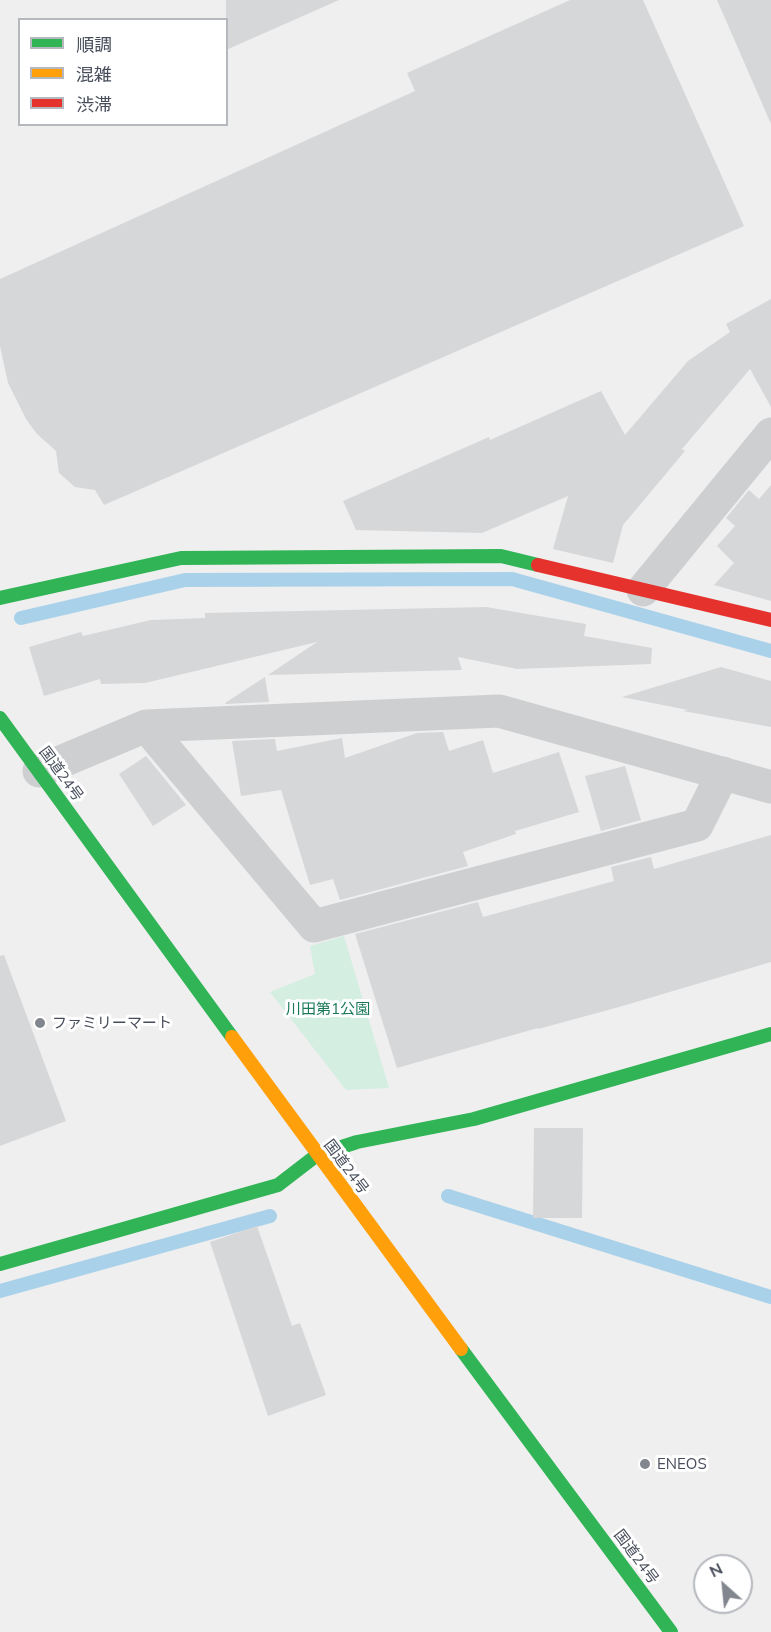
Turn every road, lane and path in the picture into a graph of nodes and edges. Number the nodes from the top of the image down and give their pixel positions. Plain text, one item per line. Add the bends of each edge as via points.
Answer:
1 (771, 434) edge
2 (643, 590) junction
3 (0, 598) edge
4 (771, 620) edge
5 (0, 718) edge
6 (146, 726) junction
7 (39, 771) junction
8 (723, 773) junction
9 (771, 787) edge
10 (771, 1034) edge
11 (317, 1155) junction
12 (0, 1264) edge
13 (671, 1632) edge

1 - 2 street
2 - 3 main road via 501,556 181,558
2 - 4 main road
5 - 7 main road, 国道24号
6 - 7 street
6 - 8 street via 499,711
6 - 8 street via 314,926 697,825
7 - 11 main road, 国道24号
8 - 9 street
10 - 11 main road via 474,1119 357,1142
11 - 12 main road via 278,1185
11 - 13 main road, 国道24号

